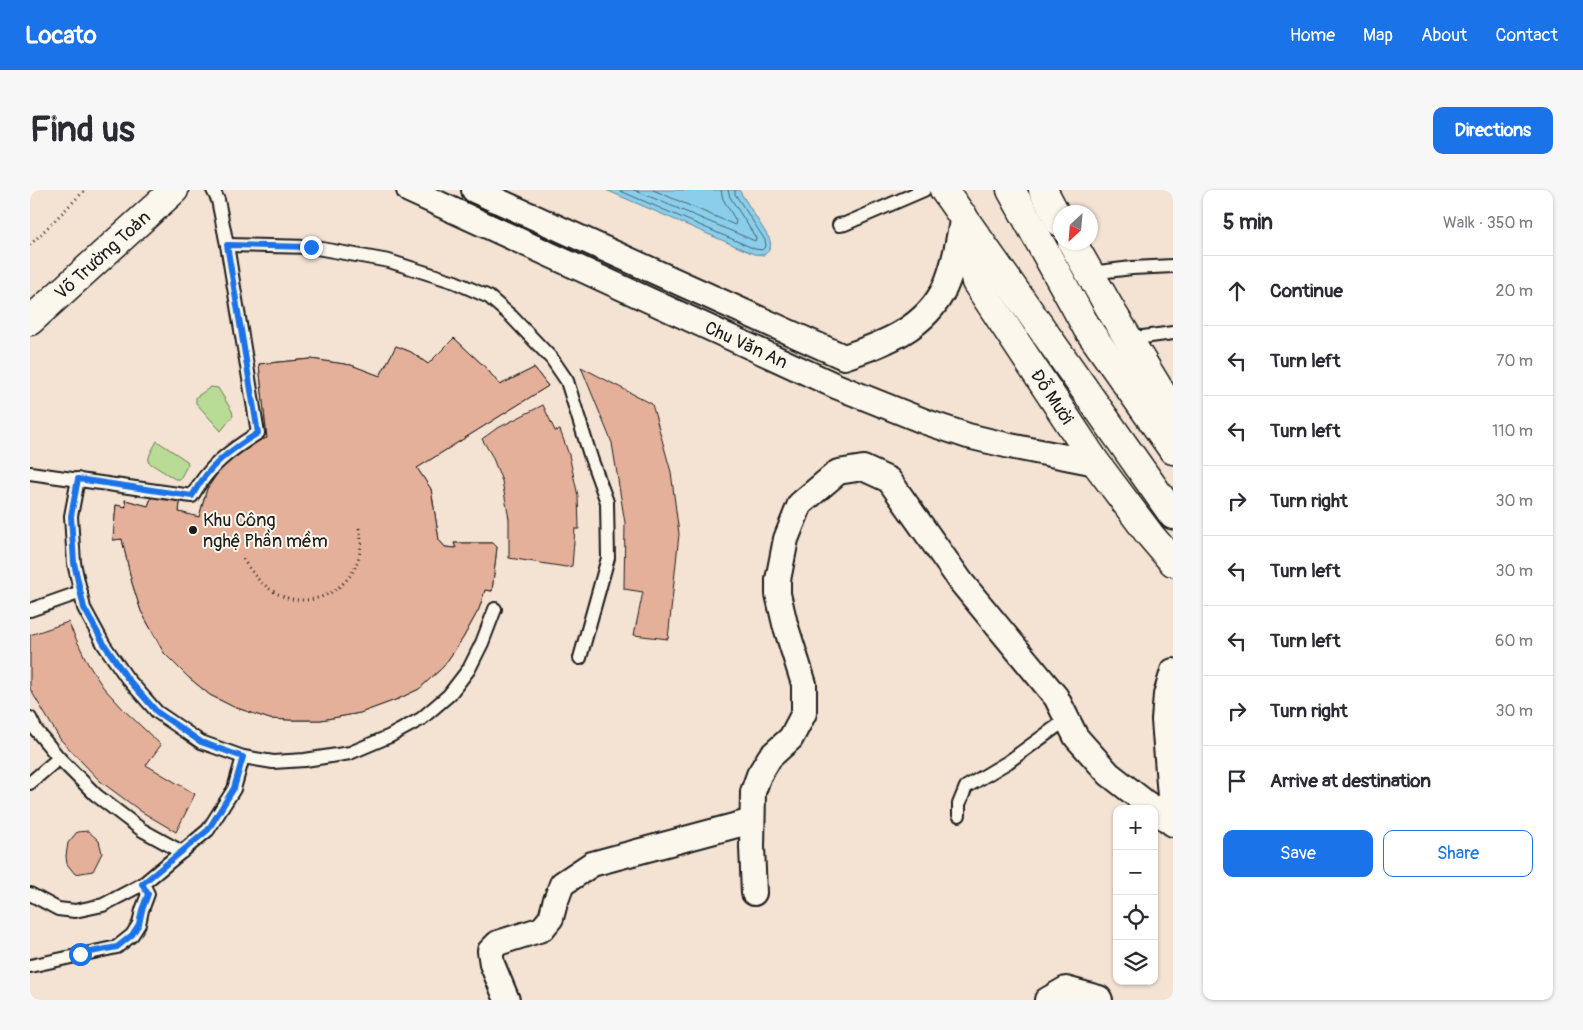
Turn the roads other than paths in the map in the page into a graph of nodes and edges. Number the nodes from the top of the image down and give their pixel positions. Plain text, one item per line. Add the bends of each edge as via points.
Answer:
1 (174, 190) edge
2 (213, 190) edge
3 (409, 190) edge
4 (474, 190) edge
5 (924, 190) edge
6 (944, 190) edge
7 (1011, 190) edge
8 (1044, 190) edge
9 (1053, 208) edge
10 (963, 216) junction
11 (839, 224) dead end
12 (227, 245) junction
13 (1077, 250) edge
14 (1173, 266) edge
15 (1090, 273) junction
16 (30, 321) edge
17 (1173, 333) edge
18 (1128, 339) junction
19 (844, 357) junction
20 (836, 386) junction
21 (1173, 412) edge
22 (1173, 450) edge
23 (1096, 463) junction
24 (30, 473) edge
25 (78, 479) junction
26 (1173, 514) edge
27 (1173, 562) edge
28 (81, 592) junction
29 (495, 609) dead end
30 (30, 610) edge
31 (580, 658) dead end
32 (1173, 671) edge
33 (30, 718) edge
34 (1067, 718) junction
35 (243, 757) junction
36 (59, 758) junction
37 (33, 776) edge
38 (960, 815) dead end
39 (752, 822) junction
40 (1173, 823) edge
41 (182, 852) junction
42 (142, 884) junction
43 (754, 893) dead end
44 (30, 894) edge
45 (30, 966) edge
46 (507, 1000) edge
47 (1048, 1000) edge
48 (1100, 1000) edge

1 - 16 main road, Võ Trường Toản
2 - 12 lane
3 - 20 street, Chu Văn An
4 - 19 street, Chu Văn An
5 - 11 lane
6 - 10 main road, Đỗ Mười
7 - 22 main road via 1087,328
8 - 9 main road
10 - 19 street via 945,288 928,313 907,331
10 - 23 main road, Đỗ Mười via 976,282
10 - 26 main road, Đỗ Mười
12 - 25 lane via 258,433 222,457 192,496
12 - 31 lane via 311,247 388,261 455,282 489,297 552,359 567,382 607,502 608,558
13 - 15 main road
14 - 15 lane
15 - 18 main road
17 - 18 lane
18 - 21 main road
19 - 20 street
20 - 23 street, Chu Văn An via 968,436
23 - 27 main road, Đỗ Mười
24 - 25 lane
25 - 28 lane via 71,516 74,563
28 - 30 lane
28 - 35 lane via 84,608 104,644 127,678 157,712 201,742
29 - 35 lane via 469,669 449,695 420,719 350,753 273,762
32 - 40 street via 1166,695 1164,720
33 - 36 lane
34 - 38 lane via 1008,762 966,787 959,804
34 - 39 street via 1056,697 962,583 889,480 863,468 838,472 800,504 786,539 778,594 804,684 804,713 791,738 770,757 759,774
34 - 40 street via 1076,736 1109,774
35 - 41 lane via 234,788 208,830
36 - 37 lane
36 - 41 lane via 96,796 142,830
39 - 43 street
39 - 46 street via 592,864 562,884 551,918 542,929 498,943 490,951
41 - 42 lane
42 - 44 lane via 103,905 75,911 58,909
42 - 45 lane via 148,894 139,924 132,935 117,947
47 - 48 street via 1066,989

